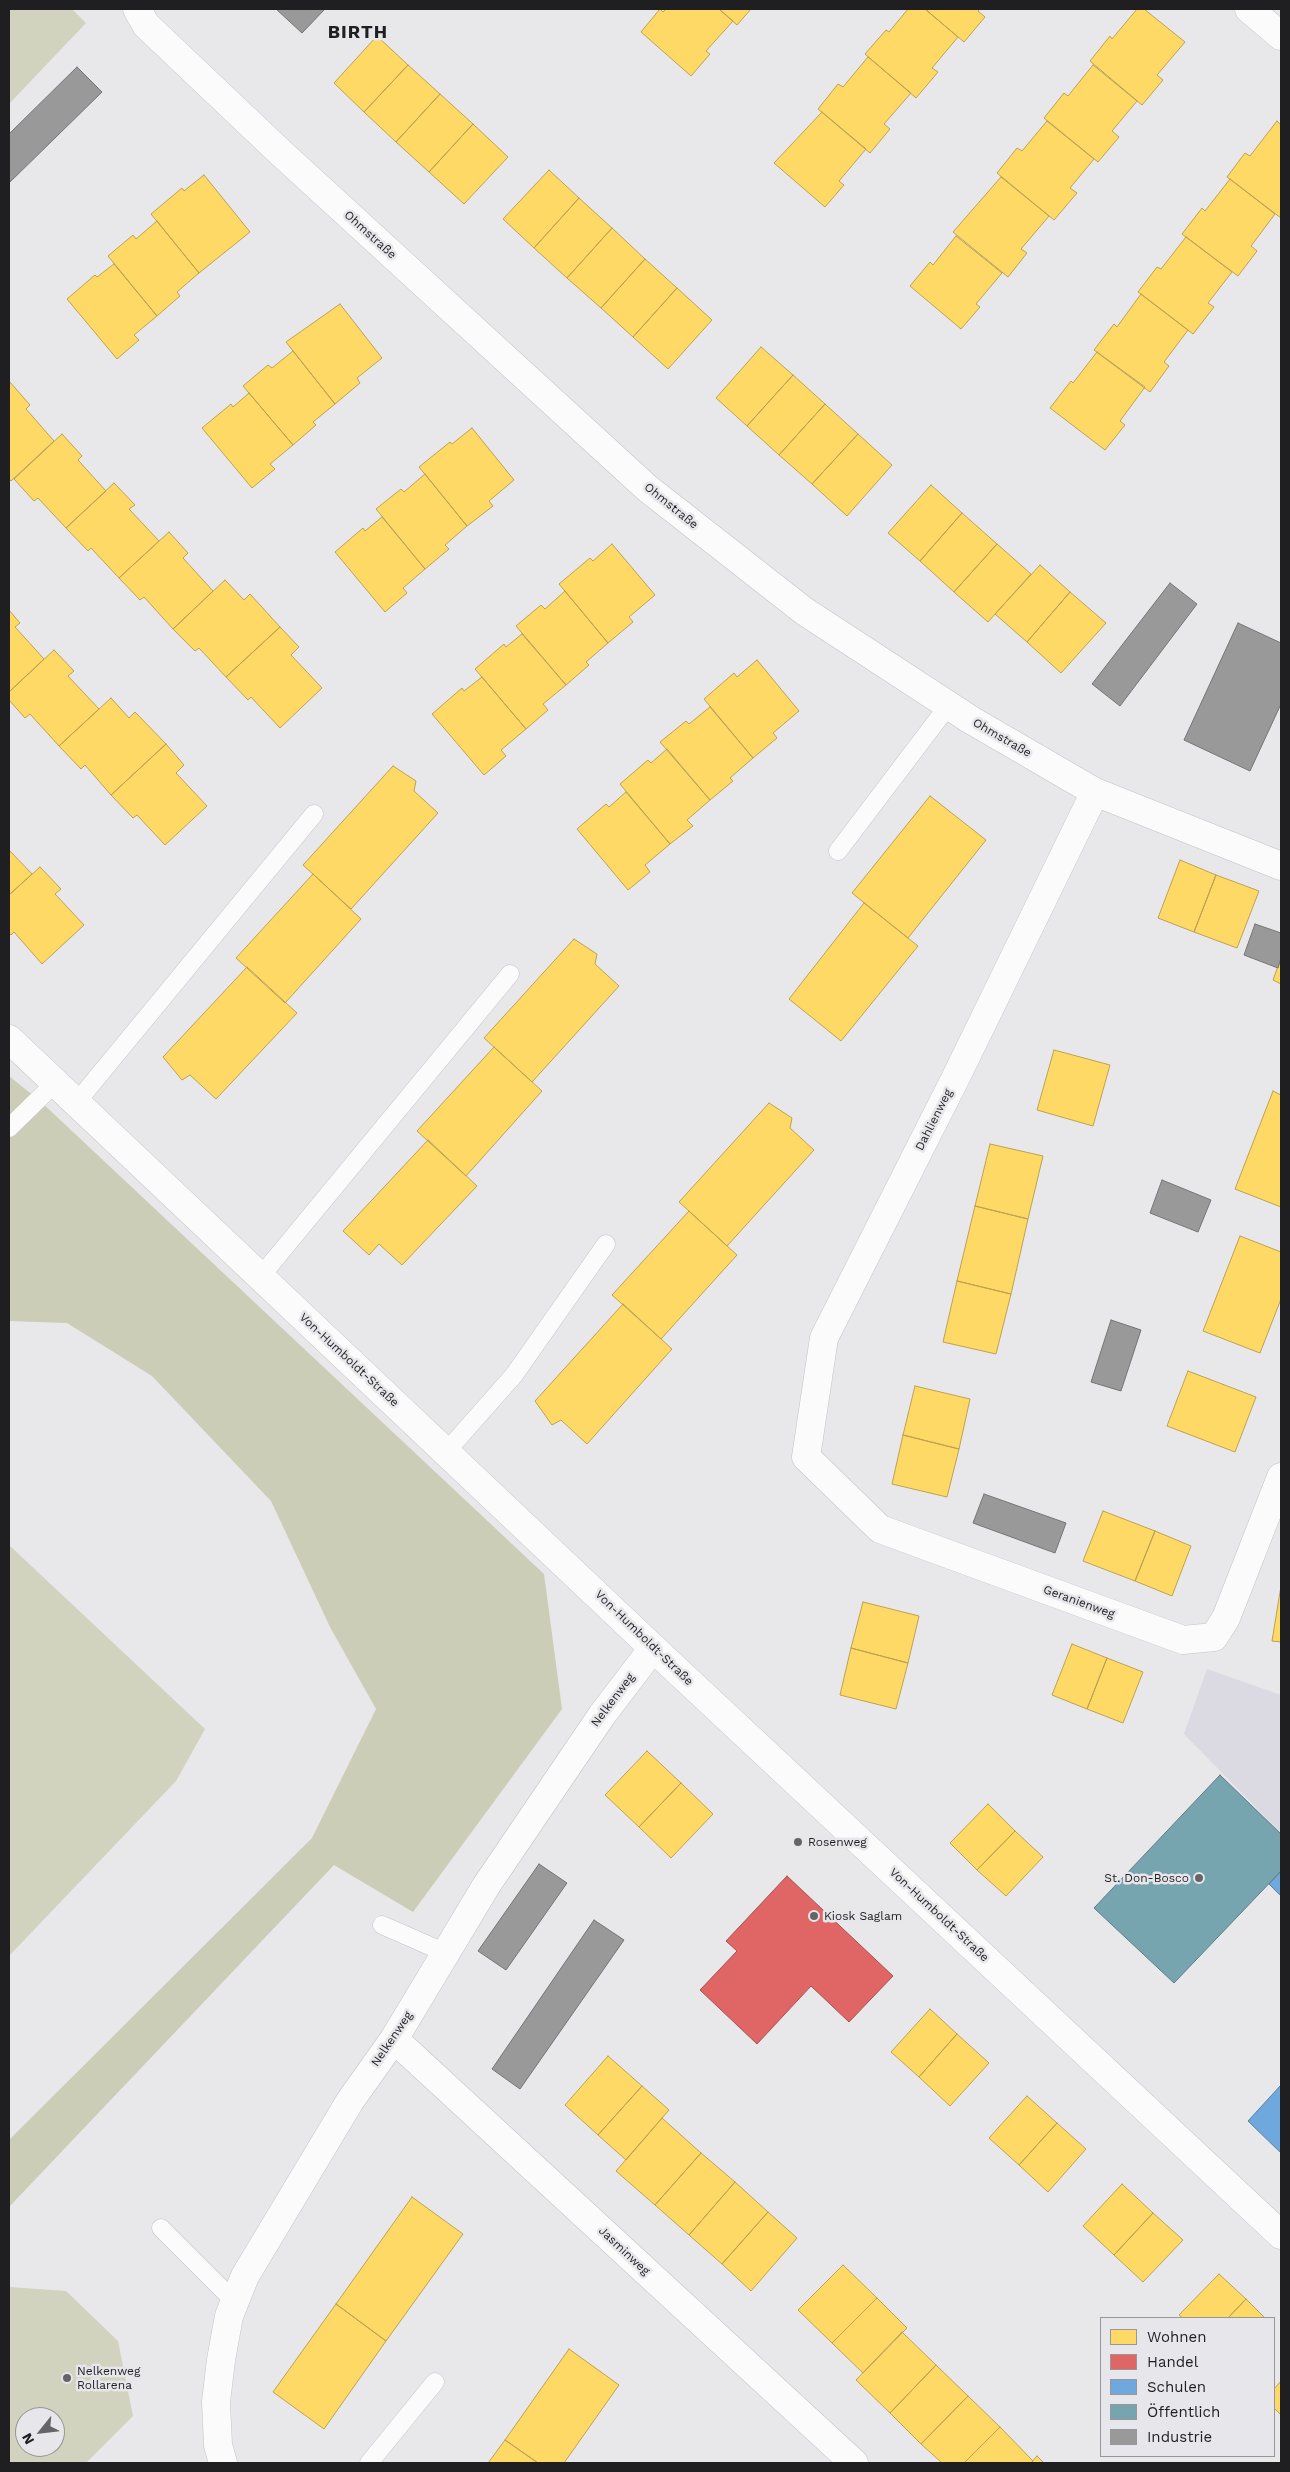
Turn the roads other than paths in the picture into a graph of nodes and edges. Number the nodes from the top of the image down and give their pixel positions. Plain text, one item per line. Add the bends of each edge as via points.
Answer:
1 (1249, 9) edge
2 (142, 17) edge
3 (1281, 36) edge
4 (948, 706) junction
5 (1095, 792) junction
6 (314, 814) dead end
7 (838, 851) dead end
8 (1281, 866) edge
9 (510, 974) dead end
10 (9, 1039) edge
11 (55, 1083) junction
12 (76, 1103) junction
13 (9, 1128) edge
14 (606, 1244) dead end
15 (261, 1276) junction
16 (446, 1452) junction
17 (806, 1457) joint
18 (1281, 1477) edge
19 (653, 1648) junction
20 (382, 1925) dead end
21 (446, 1953) junction
22 (394, 2039) junction
23 (161, 2228) dead end
24 (1281, 2235) edge
25 (235, 2302) junction
26 (436, 2382) dead end
27 (223, 2463) edge
28 (369, 2463) edge
29 (854, 2463) edge

1 - 3 street
2 - 4 street, Ohmstraße via 287,159 647,488 804,611
4 - 5 street, Ohmstraße
4 - 7 lane
5 - 8 street, Ohmstraße
5 - 17 street, Dahlienweg via 824,1338
6 - 12 lane
9 - 15 lane
10 - 11 street, Von-Humboldt-Straße
11 - 12 street, Von-Humboldt-Straße
11 - 13 lane
12 - 15 street, Von-Humboldt-Straße
14 - 16 lane via 514,1375
15 - 16 street, Von-Humboldt-Straße
16 - 19 street, Von-Humboldt-Straße
17 - 18 street, Geranienweg via 880,1528 1183,1640 1214,1637 1226,1618
19 - 21 street, Nelkenweg via 602,1714 486,1886
19 - 24 street, Von-Humboldt-Straße
20 - 21 lane
21 - 22 street, Nelkenweg
22 - 25 street, Nelkenweg via 350,2100 245,2276
22 - 29 street, Jasminweg
23 - 25 lane
25 - 27 street, Nelkenweg via 229,2316 216,2402 218,2444
26 - 28 lane

